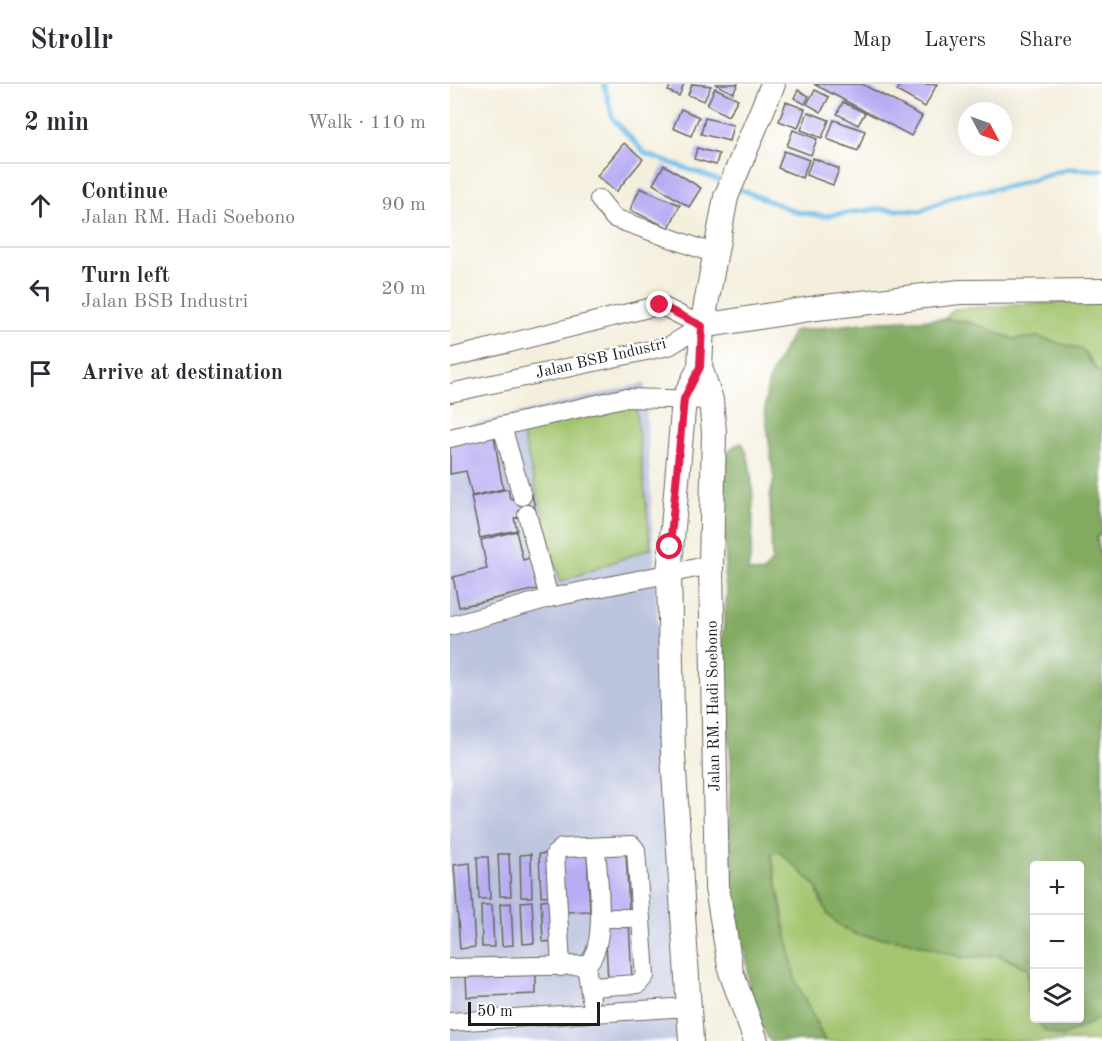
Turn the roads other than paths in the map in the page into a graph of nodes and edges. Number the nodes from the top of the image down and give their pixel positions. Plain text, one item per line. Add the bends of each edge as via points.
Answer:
1 (773, 84) edge
2 (599, 200) dead end
3 (715, 254) junction
4 (1102, 291) edge
5 (702, 326) junction
6 (450, 358) edge
7 (700, 367) junction
8 (450, 393) edge
9 (684, 399) junction
10 (711, 400) junction
11 (502, 426) junction
12 (450, 438) edge
13 (711, 565) junction
14 (669, 574) junction
15 (549, 598) junction
16 (450, 626) edge
17 (596, 847) junction
18 (600, 918) junction
19 (641, 918) junction
20 (586, 965) junction
21 (561, 967) junction
22 (450, 968) edge
23 (590, 987) junction
24 (689, 1007) junction
25 (591, 1013) junction
26 (450, 1022) edge
27 (691, 1041) edge
28 (756, 1041) edge

1 - 3 main road, Jalan RM. Hadi Soebono via 735,169
2 - 3 street via 614,218
3 - 5 main road, Jalan RM. Hadi Soebono
4 - 5 main road via 960,292
5 - 6 street via 660,305
5 - 7 main road, Jalan RM. Hadi Soebono
5 - 8 street, Jalan BSB Industri via 669,346
7 - 9 main road, Jalan RM. Hadi Soebono
7 - 10 main road, Jalan RM. Hadi Soebono
9 - 10 street
9 - 11 street via 623,399
9 - 14 main road, Jalan RM. Hadi Soebono
10 - 13 main road, Jalan RM. Hadi Soebono
11 - 12 street
11 - 15 street
13 - 14 street
13 - 28 main road, Jalan RM. Hadi Soebono via 717,888 731,972
14 - 15 street
14 - 24 main road, Jalan RM. Hadi Soebono via 673,754
15 - 16 street
17 - 18 street
17 - 19 street via 634,847
17 - 21 street via 562,848 555,854
18 - 19 street
18 - 20 street via 597,950
19 - 23 street via 644,979 638,984
20 - 21 street
20 - 23 street
21 - 22 street
23 - 25 street
24 - 25 street
24 - 27 main road, Jalan RM. Hadi Soebono
25 - 26 street

